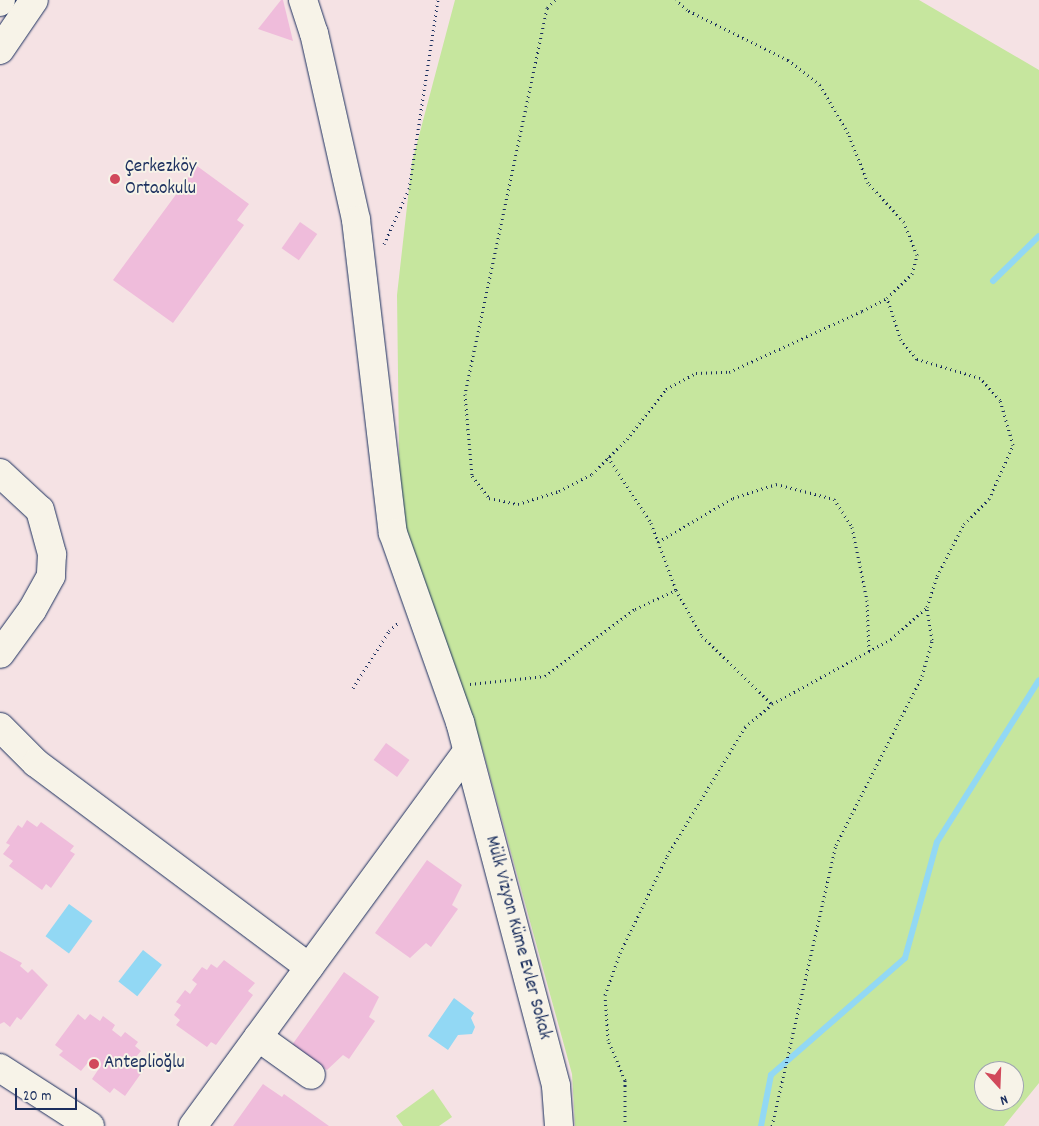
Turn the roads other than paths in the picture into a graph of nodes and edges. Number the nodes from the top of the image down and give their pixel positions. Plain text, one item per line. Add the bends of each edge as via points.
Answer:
1 (34, 0) edge
2 (303, 0) edge
3 (0, 50) edge
4 (0, 473) edge
5 (0, 654) edge
6 (0, 727) edge
7 (467, 751) junction
8 (309, 967) junction
9 (258, 1037) junction
10 (0, 1068) edge
11 (311, 1075) dead end
12 (85, 1125) edge
13 (193, 1126) edge
14 (559, 1126) edge

1 - 3 street
2 - 7 street, Mülk Vizyon Küme Evler Sokak via 314,33 356,220 393,533
4 - 5 street via 40,510 52,554 51,576 32,610
6 - 8 street via 36,763
7 - 8 street
7 - 14 street, Mülk Vizyon Küme Evler Sokak via 556,1086
8 - 9 street
9 - 11 street
9 - 13 street
10 - 12 street

